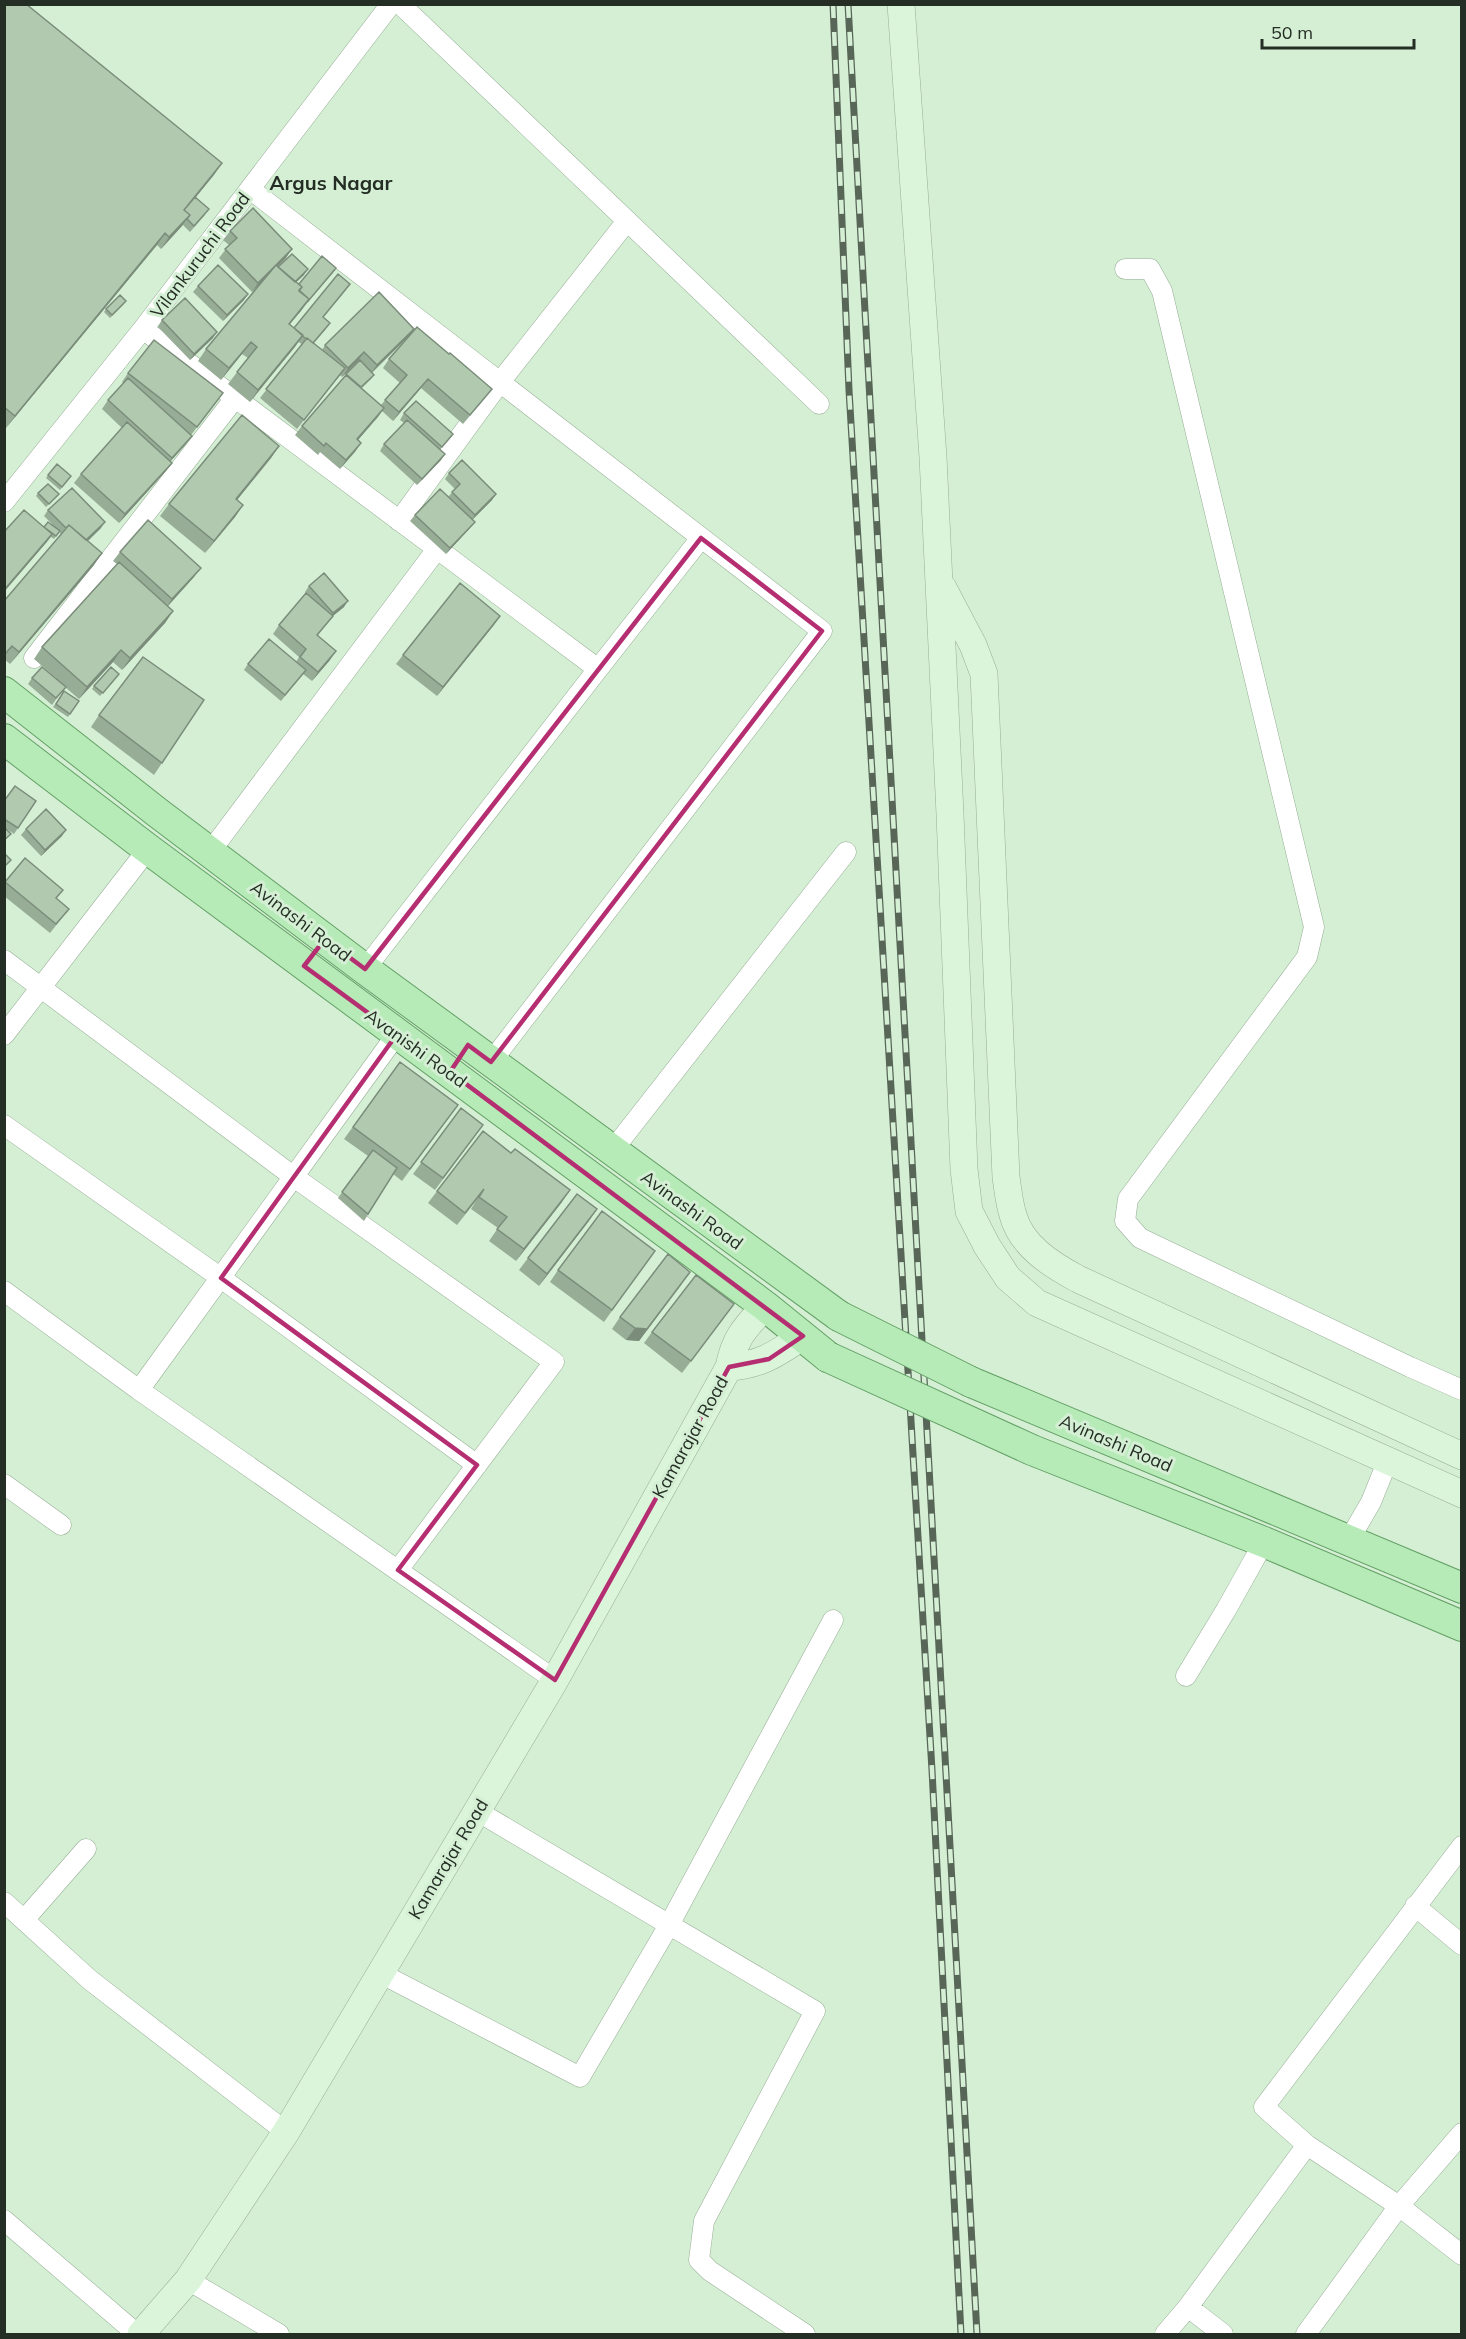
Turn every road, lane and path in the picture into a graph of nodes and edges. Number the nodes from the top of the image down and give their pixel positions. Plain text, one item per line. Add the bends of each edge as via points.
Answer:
1 (391, 4) edge
2 (400, 4) edge
3 (901, 4) edge
4 (915, 4) edge
5 (908, 101) junction
6 (250, 189) junction
7 (627, 221) junction
8 (1125, 269) dead end
9 (143, 329) junction
10 (500, 382) junction
11 (235, 399) junction
12 (819, 404) dead end
13 (4, 502) edge
14 (399, 520) junction
15 (701, 538) junction
16 (437, 549) junction
17 (938, 578) junction
18 (34, 658) dead end
19 (598, 669) junction
20 (4, 692) edge
21 (4, 739) edge
22 (148, 849) junction
23 (210, 852) junction
24 (846, 852) dead end
25 (325, 939) junction
26 (4, 960) edge
27 (304, 966) junction
28 (365, 969) junction
29 (41, 988) junction
30 (397, 1034) junction
31 (4, 1035) edge
32 (480, 1053) junction
33 (450, 1072) junction
34 (4, 1125) edge
35 (612, 1151) junction
36 (294, 1177) junction
37 (221, 1278) junction
38 (4, 1291) edge
39 (765, 1306) junction
40 (803, 1336) junction
41 (828, 1357) joint
42 (729, 1367) junction
43 (139, 1390) junction
44 (1461, 1390) edge
45 (1461, 1456) edge
46 (1388, 1460) junction
47 (477, 1465) junction
48 (4, 1484) edge
49 (1461, 1494) edge
50 (61, 1524) dead end
51 (1349, 1540) junction
52 (1264, 1542) junction
53 (398, 1570) junction
54 (1461, 1588) edge
55 (833, 1620) dead end
56 (1461, 1626) edge
57 (1186, 1676) dead end
58 (555, 1680) junction
59 (477, 1810) junction
60 (1461, 1846) edge
61 (86, 1849) dead end
62 (4, 1902) edge
63 (1415, 1906) junction
64 (24, 1920) junction
65 (669, 1925) junction
66 (1461, 1945) edge
67 (380, 1973) junction
68 (286, 2132) junction
69 (1461, 2133) edge
70 (1306, 2145) junction
71 (1399, 2206) junction
72 (4, 2220) edge
73 (1461, 2255) edge
74 (188, 2280) junction
75 (1188, 2307) junction
76 (139, 2334) edge
77 (279, 2334) edge
78 (805, 2334) edge
79 (1166, 2334) edge
80 (1223, 2334) edge
81 (1306, 2334) edge

1 - 6 street, Vilankuruchi Road
2 - 7 street
3 - 5 main road
4 - 5 street
5 - 17 main road
6 - 9 street, Vilankuruchi Road
6 - 10 street
7 - 10 street
7 - 12 street
8 - 44 street via 1150,269 1162,291 1314,927 1307,957 1128,1199 1125,1221 1140,1238
9 - 11 street
9 - 13 street, Vilankuruchi Road
10 - 14 street
10 - 15 street
11 - 14 street
11 - 18 street
14 - 16 street
15 - 19 street
15 - 32 street via 822,631
16 - 19 street
16 - 23 street
17 - 45 main road via 984,674 1006,1177 1013,1217 1028,1243 1051,1265 1078,1279
17 - 46 main road via 969,1211 1008,1278 1037,1303
19 - 28 street
20 - 23 main road, Avinashi Road
21 - 22 main road, Avanishi Road
22 - 27 main road, Avanishi Road
22 - 29 street
23 - 25 main road, Avinashi Road
24 - 35 street
25 - 27 main road
25 - 28 main road, Avinashi Road
26 - 29 street
27 - 30 main road, Avanishi Road
28 - 32 main road, Avinashi Road
29 - 31 street
29 - 36 street
30 - 33 main road, Avanishi Road
30 - 36 street
32 - 33 main road
32 - 35 main road, Avinashi Road
33 - 39 main road, Avanishi Road
34 - 37 street
35 - 51 main road, Avinashi Road, bridge via 839,1316 971,1382
36 - 37 street
36 - 47 street via 554,1362
37 - 43 street
37 - 47 street
38 - 43 street
39 - 40 main road, Avanishi Road
39 - 42 main road, Kamarajar Road via 742,1331 732,1348
40 - 41 main road, Avanishi Road
40 - 42 main road, Kamarajar Road via 769,1359
41 - 52 main road, Avinashi Road, bridge via 1032,1450
42 - 58 main road, Kamarajar Road
43 - 53 street
46 - 49 main road
46 - 51 street via 1371,1502
47 - 53 street
48 - 50 street
51 - 54 main road, Avinashi Road
52 - 56 main road, Avinashi Road
52 - 57 street
53 - 58 street
55 - 65 street
58 - 59 main road, Kamarajar Road
59 - 65 street
59 - 67 main road, Kamarajar Road
60 - 63 street
61 - 64 street
62 - 64 street
63 - 66 street
63 - 70 street via 1264,2106
64 - 68 street via 90,1980
65 - 67 street via 580,2077
65 - 78 street via 815,2012 704,2221 699,2260
67 - 68 main road, Kamarajar Road
68 - 74 main road, Kamarajar Road
69 - 71 street
70 - 71 street
70 - 75 street
71 - 73 street
71 - 81 street
72 - 76 street
74 - 76 main road, Kamarajar Road
74 - 77 street
75 - 79 street
75 - 80 street

